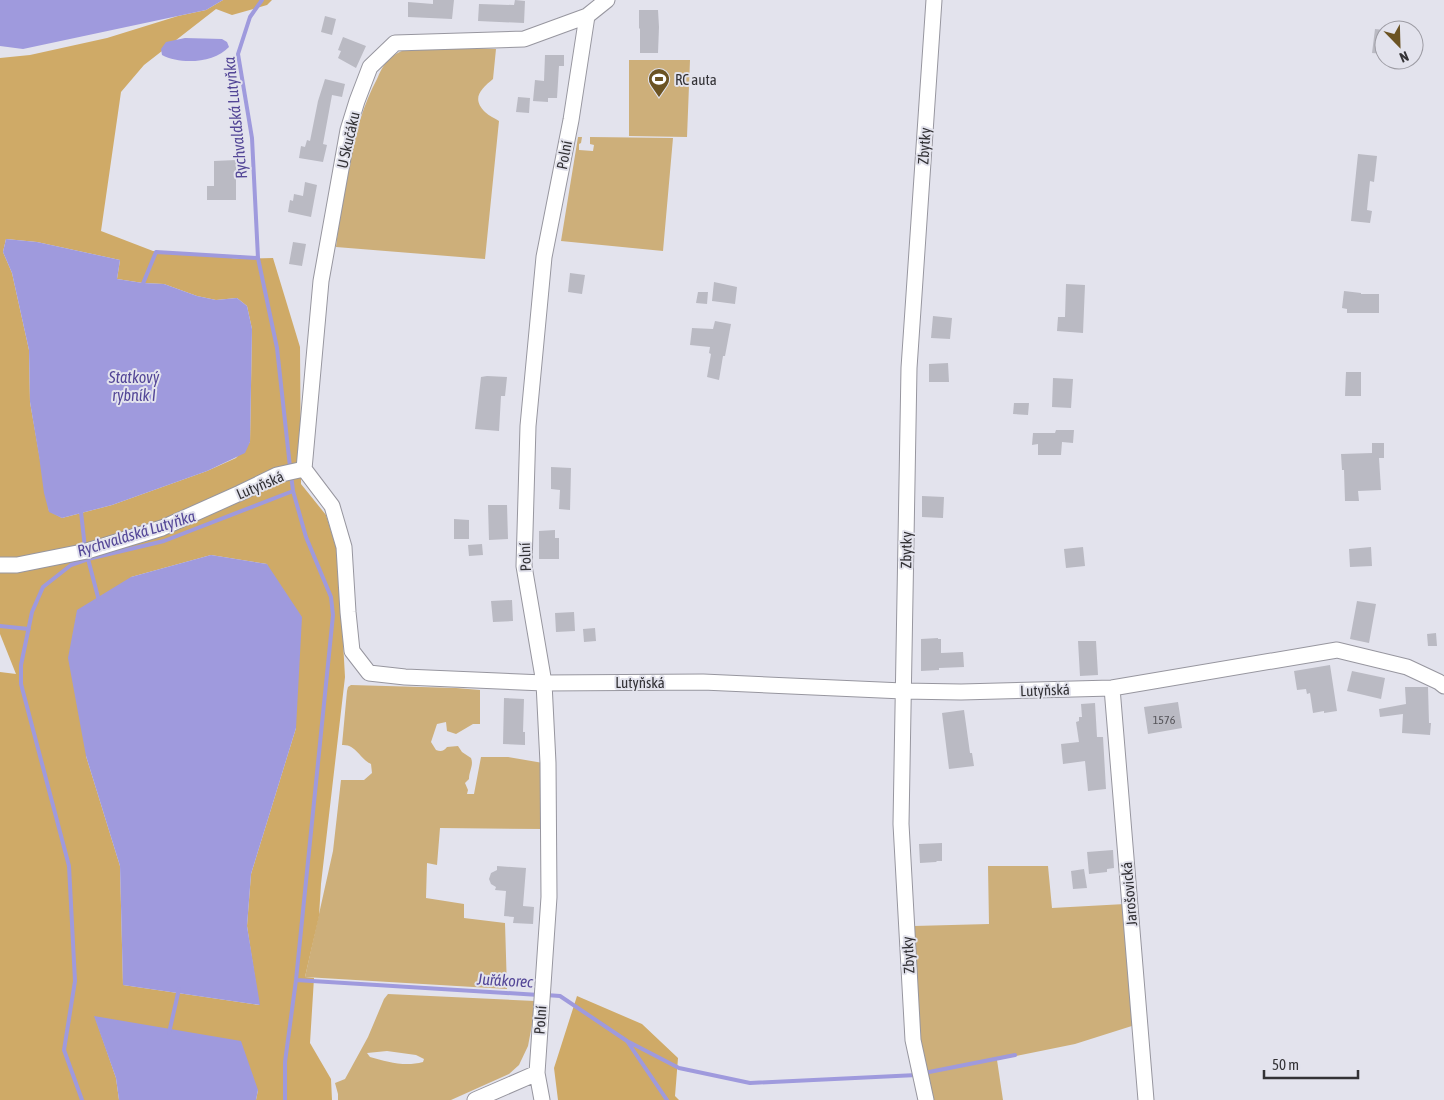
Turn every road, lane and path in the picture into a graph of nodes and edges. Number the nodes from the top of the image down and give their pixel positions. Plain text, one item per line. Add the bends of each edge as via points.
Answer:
1 (607, 0) edge
2 (934, 0) edge
3 (587, 16) junction
4 (304, 469) junction
5 (0, 565) edge
6 (544, 683) junction
7 (1444, 686) edge
8 (1112, 688) junction
9 (903, 692) junction
10 (537, 1073) junction
11 (475, 1100) edge
12 (542, 1100) edge
13 (926, 1100) edge
14 (1146, 1100) edge

1 - 3 street, U Skučáku
2 - 9 street, Zbytky via 909,368
3 - 4 street, U Skučáku via 524,38 395,43 370,67 348,130 321,281
3 - 6 street, Polní via 571,120 544,256 528,426 524,566
4 - 5 street, Lutyňská via 277,475 153,531 86,551 17,565
4 - 6 street, Lutyňská via 332,506 344,547 352,650 370,673
6 - 9 street, Lutyňská via 703,682
6 - 10 street, Polní via 549,897
7 - 8 street, Lutyňská via 1407,667 1337,650
8 - 9 street, Lutyňská
8 - 14 street, Jarošovická
9 - 13 street, Zbytky via 901,824 908,952 913,1040
10 - 11 street
10 - 12 street, Polní

